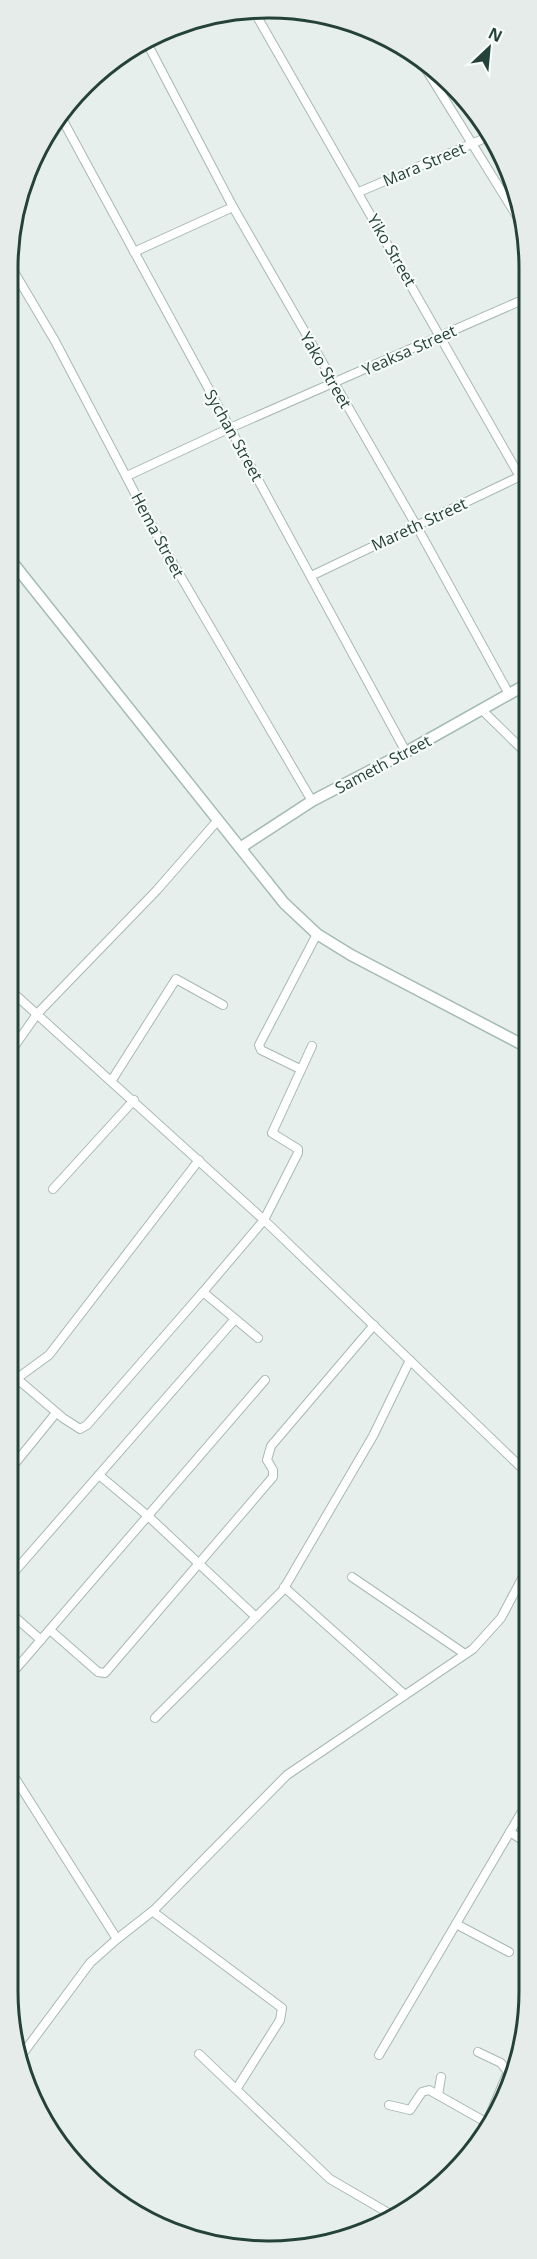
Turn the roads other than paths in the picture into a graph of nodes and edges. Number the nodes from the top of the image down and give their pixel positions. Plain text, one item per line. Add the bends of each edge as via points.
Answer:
1 (258, 19) edge
2 (150, 48) edge
3 (432, 79) edge
4 (64, 123) edge
5 (483, 139) edge
6 (473, 143) junction
7 (359, 192) junction
8 (510, 205) edge
9 (233, 207) junction
10 (135, 252) junction
11 (18, 278) edge
12 (519, 302) edge
13 (442, 336) junction
14 (333, 384) junction
15 (230, 428) junction
16 (519, 467) edge
17 (127, 476) junction
18 (519, 477) edge
19 (416, 525) junction
20 (18, 569) edge
21 (311, 576) junction
22 (519, 688) edge
23 (509, 694) junction
24 (482, 710) junction
25 (519, 746) edge
26 (406, 752) junction
27 (312, 801) junction
28 (218, 820) junction
29 (240, 848) junction
30 (317, 934) junction
31 (18, 997) edge
32 (224, 1005) dead end
33 (37, 1014) junction
34 (18, 1041) edge
35 (519, 1043) edge
36 (312, 1046) dead end
37 (300, 1069) junction
38 (112, 1080) junction
39 (134, 1100) junction
40 (199, 1160) junction
41 (53, 1189) dead end
42 (264, 1220) junction
43 (203, 1292) junction
44 (235, 1319) junction
45 (374, 1325) junction
46 (258, 1338) dead end
47 (410, 1360) junction
48 (18, 1378) edge
49 (18, 1380) edge
50 (266, 1380) dead end
51 (56, 1413) junction
52 (18, 1459) edge
53 (519, 1465) edge
54 (99, 1474) junction
55 (148, 1516) junction
56 (199, 1565) junction
57 (18, 1567) edge
58 (352, 1577) dead end
59 (519, 1584) edge
60 (284, 1587) junction
61 (256, 1617) junction
62 (18, 1620) edge
63 (50, 1630) junction
64 (41, 1640) junction
65 (465, 1654) junction
66 (18, 1666) edge
67 (405, 1695) junction
68 (155, 1718) dead end
69 (18, 1783) edge
70 (519, 1817) edge
71 (510, 1832) junction
72 (519, 1838) edge
73 (154, 1910) junction
74 (456, 1924) junction
75 (117, 1939) junction
76 (508, 1952) dead end
77 (26, 2050) edge
78 (478, 2052) dead end
79 (199, 2054) dead end
80 (379, 2055) dead end
81 (506, 2070) edge
82 (441, 2077) dead end
83 (237, 2088) junction
84 (438, 2094) junction
85 (389, 2105) dead end
86 (483, 2120) edge
87 (386, 2211) edge

1 - 7 street, Yiko Street
2 - 9 street, Yako Street
3 - 6 street
4 - 10 street, Sychan Street
5 - 6 street, Mara Street
6 - 7 street, Mara Street
6 - 8 street
7 - 13 street, Yiko Street
9 - 10 street
9 - 14 street, Yako Street
10 - 15 street, Sychan Street
11 - 17 street, Hema Street
12 - 13 street, Yeaksa Street
13 - 14 street, Yeaksa Street
13 - 16 street, Yiko Street
14 - 15 street, Yeaksa Street
14 - 19 street, Yako Street
15 - 17 street, Yeaksa Street
15 - 21 street, Sychan Street
17 - 27 street, Hema Street via 160,541
18 - 19 street, Mareth Street
19 - 21 street, Mareth Street
19 - 23 street, Yako Street
20 - 28 street
21 - 26 street, Sychan Street
22 - 23 street, Sameth Street
23 - 24 street, Sameth Street
24 - 25 street
24 - 26 street, Sameth Street
26 - 27 street, Sameth Street
27 - 29 street, Sameth Street
28 - 29 street
28 - 33 street via 157,890
29 - 30 street via 284,903
30 - 35 street via 351,956
30 - 37 street via 259,1045 261,1050
31 - 33 street
32 - 38 street via 176,979
33 - 34 street
33 - 38 street
36 - 37 street
37 - 42 street via 272,1133 298,1149 298,1153
38 - 39 street
39 - 40 street
39 - 41 street
40 - 42 street
40 - 48 street via 48,1355
42 - 43 street
42 - 45 street
43 - 44 street
43 - 51 street via 87,1425 80,1429
44 - 46 street
44 - 54 street
45 - 47 street
45 - 56 street via 272,1446 267,1460 273,1477
47 - 53 street
47 - 60 street via 373,1436
49 - 51 street
50 - 55 street
51 - 52 street
54 - 55 street
54 - 57 street
55 - 56 street
55 - 63 street
56 - 61 street
56 - 63 street via 105,1673 98,1672
58 - 65 street
59 - 65 street via 497,1624
60 - 61 street
60 - 67 street
61 - 68 street
62 - 64 street
63 - 64 street
64 - 66 street
65 - 67 street
67 - 73 street via 287,1775
69 - 75 street
70 - 71 street
71 - 72 street
71 - 74 street
73 - 75 street
73 - 83 street via 282,2008 280,2020
74 - 76 street
74 - 80 street
75 - 77 street via 90,1963
78 - 81 street
79 - 83 street
82 - 84 street
83 - 87 street via 330,2179
84 - 85 street via 424,2090 410,2110
84 - 86 street

